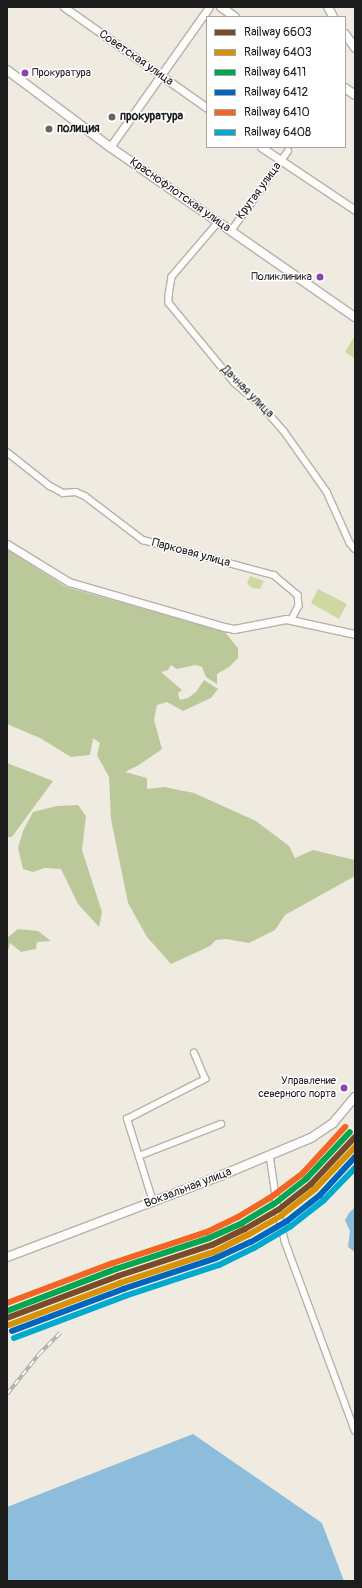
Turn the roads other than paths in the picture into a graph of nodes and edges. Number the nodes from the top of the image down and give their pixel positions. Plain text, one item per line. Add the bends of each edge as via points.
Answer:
1 (64, 7) edge
2 (209, 7) edge
3 (221, 7) edge
4 (328, 7) edge
5 (234, 16) edge
6 (332, 16) edge
7 (346, 35) edge
8 (355, 48) edge
9 (7, 70) edge
10 (161, 75) junction
11 (346, 89) edge
12 (355, 95) edge
13 (206, 107) edge
14 (110, 147) junction
15 (263, 148) edge
16 (288, 151) dead end
17 (281, 160) junction
18 (355, 210) edge
19 (218, 222) junction
20 (230, 231) junction
21 (355, 316) edge
22 (7, 452) edge
23 (7, 544) edge
24 (355, 549) edge
25 (292, 619) junction
26 (355, 634) edge
27 (194, 1053) dead end
28 (355, 1097) edge
29 (221, 1124) dead end
30 (270, 1155) junction
31 (139, 1156) junction
32 (154, 1202) junction
33 (7, 1257) edge
34 (355, 1430) edge

1 - 10 street, Советская улица
2 - 10 street
3 - 5 main road
4 - 6 main road
7 - 8 main road
9 - 14 main road, Краснофлотская улица
10 - 13 street, Советская улица
10 - 14 street
11 - 12 main road
14 - 19 main road, Краснофлотская улица
15 - 17 street
16 - 17 street, Крутая улица
17 - 18 street
17 - 20 street, Крутая улица
19 - 20 main road, Краснофлотская улица
19 - 24 street, Дачная улица via 172,277 169,303 235,383 263,407 284,431 327,492
20 - 21 main road, Краснофлотская улица
22 - 25 street, Парковая улица via 50,486 63,493 76,492 85,496 143,540 274,575 298,595 299,606
23 - 25 street via 69,582 224,627 234,628
25 - 26 street
27 - 31 street via 205,1079 128,1119
28 - 30 main road, Вокзальная улица via 322,1133
29 - 31 street
30 - 32 main road, Вокзальная улица
30 - 34 street via 285,1241
31 - 32 street
32 - 33 main road, Вокзальная улица

